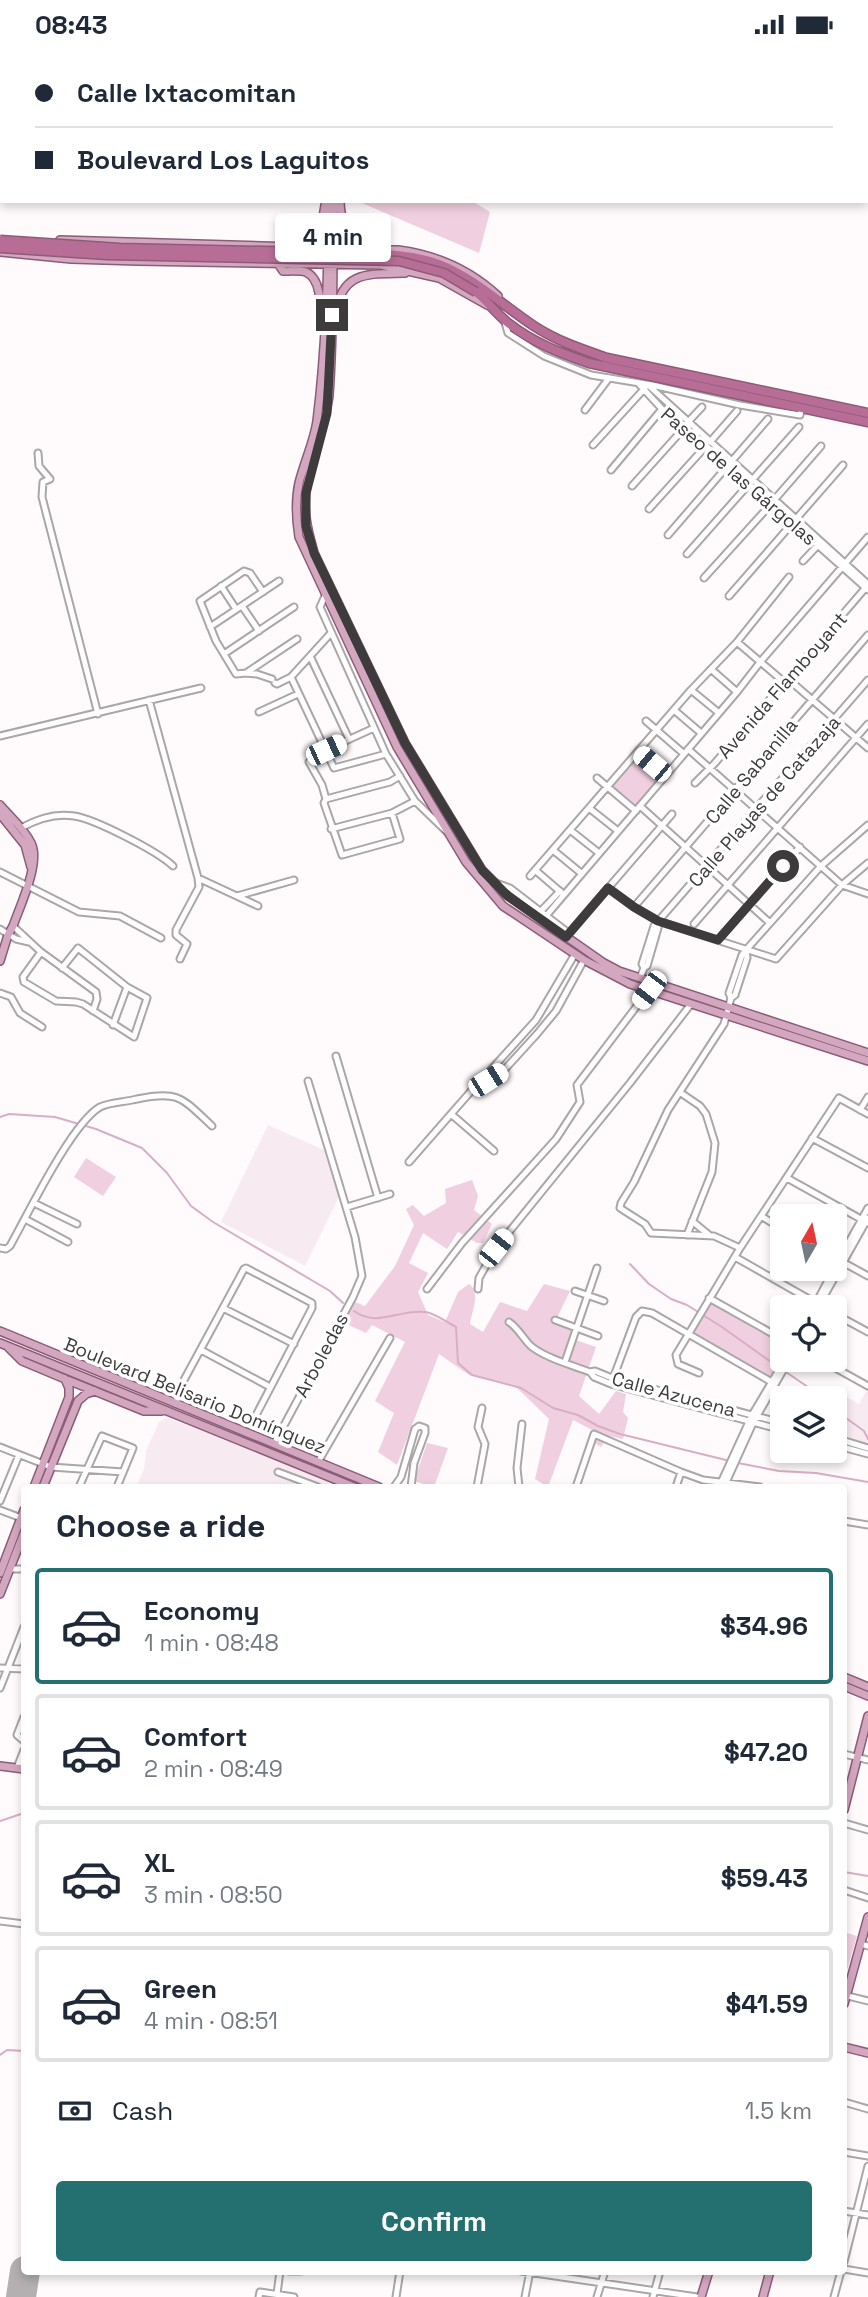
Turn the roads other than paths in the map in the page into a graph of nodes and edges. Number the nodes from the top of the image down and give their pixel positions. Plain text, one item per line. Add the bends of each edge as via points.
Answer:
1 (326, 203) edge
2 (327, 203) edge
3 (334, 203) edge
4 (340, 203) edge
5 (0, 238) edge
6 (282, 247) junction
7 (332, 248) junction
8 (0, 250) edge
9 (398, 250) junction
10 (277, 263) junction
11 (331, 264) junction
12 (419, 272) junction
13 (478, 289) junction
14 (497, 311) junction
15 (517, 313) junction
16 (504, 319) junction
17 (327, 345) junction
18 (609, 378) junction
19 (646, 387) junction
20 (702, 407) dead end
21 (662, 409) junction
22 (786, 409) junction
23 (585, 410) dead end
24 (737, 411) dead end
25 (868, 413) edge
26 (768, 419) dead end
27 (868, 422) edge
28 (687, 425) junction
29 (799, 427) dead end
30 (708, 444) junction
31 (593, 445) dead end
32 (821, 446) dead end
33 (38, 453) dead end
34 (730, 463) junction
35 (844, 465) dead end
36 (611, 470) dead end
37 (750, 482) junction
38 (632, 486) dead end
39 (773, 501) junction
40 (649, 509) dead end
41 (795, 521) junction
42 (668, 535) dead end
43 (868, 537) edge
44 (820, 543) junction
45 (687, 554) dead end
46 (803, 561) dead end
47 (845, 565) junction
48 (789, 577) dead end
49 (704, 578) dead end
50 (279, 581) dead end
51 (221, 586) junction
52 (867, 587) edge
53 (262, 592) junction
54 (325, 596) junction
55 (729, 596) dead end
56 (239, 607) junction
57 (295, 607) dead end
58 (210, 627) junction
59 (259, 631) junction
60 (331, 633) junction
61 (868, 635) edge
62 (298, 639) dead end
63 (737, 642) junction
64 (354, 646) junction
65 (224, 654) junction
66 (310, 656) junction
67 (761, 661) junction
68 (712, 670) junction
69 (246, 673) junction
70 (291, 677) junction
71 (868, 680) edge
72 (786, 681) junction
73 (201, 688) dead end
74 (691, 690) junction
75 (737, 692) junction
76 (298, 694) junction
77 (813, 699) junction
78 (149, 700) junction
79 (674, 710) junction
80 (259, 712) dead end
81 (719, 713) junction
82 (98, 714) junction
83 (836, 718) junction
84 (646, 721) dead end
85 (868, 724) edge
86 (374, 728) junction
87 (657, 731) junction
88 (701, 733) junction
89 (0, 736) edge
90 (856, 737) junction
91 (349, 739) junction
92 (868, 748) edge
93 (326, 750) junction
94 (686, 751) junction
95 (638, 752) junction
96 (386, 754) junction
97 (309, 762) dead end
98 (708, 768) junction
99 (666, 775) junction
100 (400, 776) junction
101 (597, 778) dead end
102 (695, 783) dead end
103 (607, 786) junction
104 (733, 790) junction
105 (326, 799) junction
106 (415, 801) junction
107 (0, 805) edge
108 (589, 808) junction
109 (638, 808) junction
110 (755, 809) junction
111 (392, 813) junction
112 (0, 814) edge
113 (672, 814) dead end
114 (662, 825) junction
115 (868, 825) edge
116 (779, 827) junction
117 (21, 828) junction
118 (331, 829) junction
119 (570, 830) junction
120 (618, 831) junction
121 (448, 833) junction
122 (687, 847) junction
123 (800, 847) junction
124 (552, 850) junction
125 (599, 853) junction
126 (868, 863) edge
127 (173, 866) dead end
128 (821, 866) junction
129 (707, 867) junction
130 (535, 870) junction
131 (0, 872) edge
132 (581, 873) junction
133 (30, 875) junction
134 (530, 876) dead end
135 (198, 878) junction
136 (293, 880) dead end
137 (493, 883) junction
138 (842, 885) junction
139 (27, 887) junction
140 (728, 887) junction
141 (608, 888) junction
142 (561, 892) junction
143 (868, 894) edge
144 (237, 896) junction
145 (258, 906) dead end
146 (749, 906) junction
147 (634, 907) junction
148 (543, 914) junction
149 (658, 921) junction
150 (694, 923) dead end
151 (770, 923) junction
152 (13, 926) junction
153 (0, 929) edge
154 (8, 935) junction
155 (566, 937) junction
156 (161, 938) dead end
157 (718, 940) junction
158 (30, 943) junction
159 (746, 950) junction
160 (41, 952) junction
161 (575, 954) junction
162 (180, 958) dead end
163 (583, 960) junction
164 (0, 961) edge
165 (62, 968) junction
166 (640, 978) junction
167 (127, 987) junction
168 (649, 990) junction
169 (0, 993) edge
170 (691, 1004) junction
171 (93, 1011) junction
172 (727, 1012) junction
173 (113, 1025) junction
174 (42, 1027) dead end
175 (868, 1053) edge
176 (336, 1056) dead end
177 (868, 1061) edge
178 (308, 1081) dead end
179 (472, 1090) junction
180 (681, 1093) junction
181 (868, 1097) edge
182 (860, 1110) junction
183 (452, 1114) junction
184 (868, 1114) edge
185 (212, 1126) dead end
186 (812, 1138) junction
187 (494, 1151) dead end
188 (409, 1162) dead end
189 (868, 1168) edge
190 (787, 1178) junction
191 (390, 1194) dead end
192 (378, 1198) junction
193 (34, 1203) junction
194 (347, 1207) junction
195 (868, 1208) edge
196 (761, 1216) junction
197 (25, 1219) junction
198 (866, 1220) edge
199 (692, 1221) junction
200 (770, 1222) edge
201 (77, 1224) dead end
202 (687, 1235) junction
203 (709, 1235) junction
204 (68, 1242) dead end
205 (0, 1248) edge
206 (740, 1248) junction
207 (847, 1248) edge
208 (735, 1257) junction
209 (847, 1264) edge
210 (597, 1268) dead end
211 (868, 1276) edge
212 (427, 1289) dead end
213 (478, 1289) dead end
214 (575, 1291) dead end
215 (587, 1295) junction
216 (799, 1295) edge
217 (709, 1298) junction
218 (604, 1301) dead end
219 (223, 1308) junction
220 (555, 1320) dead end
221 (847, 1321) edge
222 (509, 1322) dead end
223 (576, 1328) junction
224 (0, 1331) edge
225 (770, 1332) edge
226 (868, 1332) edge
227 (687, 1334) junction
228 (598, 1336) dead end
229 (390, 1338) dead end
230 (294, 1344) junction
231 (4, 1345) edge
232 (201, 1350) junction
233 (565, 1362) junction
234 (779, 1372) edge
235 (843, 1372) edge
236 (699, 1373) dead end
237 (65, 1379) junction
238 (612, 1381) junction
239 (773, 1383) junction
240 (868, 1386) edge
241 (270, 1387) junction
242 (95, 1391) junction
243 (177, 1408) junction
244 (482, 1408) dead end
245 (167, 1411) junction
246 (753, 1419) junction
247 (253, 1421) dead end
248 (770, 1421) edge
249 (522, 1424) dead end
250 (770, 1425) edge
251 (274, 1444) junction
252 (849, 1445) joint
253 (0, 1447) edge
254 (868, 1448) edge
255 (868, 1454) edge
256 (19, 1455) junction
257 (318, 1462) junction
258 (47, 1466) junction
259 (86, 1470) junction
260 (123, 1472) junction
261 (278, 1472) dead end
262 (681, 1472) junction
263 (3, 1483) edge
264 (36, 1484) edge
265 (44, 1484) edge
266 (80, 1484) edge
267 (118, 1484) edge
268 (310, 1484) edge
269 (347, 1484) edge
270 (372, 1484) edge
271 (396, 1484) edge
272 (411, 1484) edge
273 (478, 1484) edge
274 (519, 1484) edge
275 (577, 1484) edge
276 (677, 1484) edge
277 (720, 1484) edge
278 (723, 1484) edge
279 (0, 1501) edge
280 (0, 1510) edge
281 (21, 1514) edge
282 (21, 1522) edge
283 (847, 1522) edge
284 (868, 1525) edge
285 (21, 1542) edge
286 (10, 1569) junction
287 (21, 1569) edge
288 (0, 1573) edge
289 (0, 1594) edge
290 (21, 1635) edge
291 (0, 1668) edge
292 (8, 1668) junction
293 (21, 1669) edge
294 (847, 1678) edge
295 (847, 1687) edge
296 (868, 1687) edge
297 (0, 1688) edge
298 (868, 1696) edge
299 (868, 1716) edge
300 (847, 1755) edge
301 (858, 1758) junction
302 (868, 1761) edge
303 (0, 1766) edge
304 (21, 1768) edge
305 (847, 1799) edge
306 (847, 1824) edge
307 (868, 1830) edge
308 (847, 1891) edge
309 (868, 1898) edge
310 (868, 1917) edge
311 (0, 1921) edge
312 (21, 1924) edge
313 (864, 1945) edge
314 (847, 1990) edge
315 (847, 1998) edge
316 (868, 2001) edge
317 (847, 2048) edge
318 (868, 2053) edge
319 (847, 2103) edge
320 (868, 2109) edge
321 (847, 2152) edge
322 (868, 2156) edge
323 (868, 2165) edge
324 (847, 2212) edge
325 (857, 2214) junction
326 (868, 2215) edge
327 (847, 2251) edge
328 (847, 2271) edge
329 (868, 2273) edge
330 (279, 2275) edge
331 (399, 2275) edge
332 (529, 2275) edge
333 (550, 2275) edge
334 (604, 2275) edge
335 (659, 2275) edge
336 (707, 2275) edge
337 (769, 2275) edge
338 (841, 2275) edge
339 (602, 2283) junction
340 (277, 2294) junction
341 (654, 2294) edge
342 (259, 2297) edge
343 (294, 2297) edge
344 (396, 2297) edge
345 (525, 2297) edge
346 (597, 2297) edge
347 (699, 2297) edge
348 (763, 2297) edge
349 (834, 2297) edge

1 - 6 main road via 312,237
2 - 7 main road
3 - 7 main road
4 - 9 main road via 344,226 354,236
5 - 6 main road, bridge
5 - 13 highway, bridge via 120,248 390,254 438,264
6 - 7 main road
7 - 9 main road
7 - 11 main road
8 - 10 main road, bridge via 86,259
8 - 13 highway, bridge via 400,261 444,273
9 - 15 main road via 429,255 467,272
10 - 11 main road
10 - 17 main road via 283,271 306,272 315,281 321,334
11 - 12 main road via 382,265
11 - 17 main road
12 - 14 main road via 448,282
12 - 17 main road via 363,274 348,283
13 - 14 highway
13 - 15 highway
14 - 16 highway
15 - 25 highway via 568,345 607,358
16 - 18 street via 508,333 544,356
16 - 22 highway via 561,354 589,363
17 - 54 main road via 317,426 296,508 299,537
17 - 64 main road via 327,413 306,493 306,526
18 - 19 street, Paseo de las Gárgolas
18 - 23 street
19 - 21 street, Paseo de las Gárgolas
19 - 22 street
19 - 28 street, Paseo de las Gárgolas
19 - 31 street
20 - 28 street
21 - 28 street, Paseo de las Gárgolas
21 - 36 street
22 - 27 highway
24 - 30 street
26 - 34 street
28 - 30 street, Paseo de las Gárgolas
28 - 38 street
29 - 37 street
30 - 34 street, Paseo de las Gárgolas
30 - 40 street
32 - 39 street
33 - 82 street via 39,466 50,479 43,482 42,497
34 - 37 street, Paseo de las Gárgolas
34 - 42 street
35 - 41 street
37 - 39 street, Paseo de las Gárgolas
37 - 45 street
39 - 41 street, Paseo de las Gárgolas
39 - 49 street
41 - 44 street, Paseo de las Gárgolas
41 - 55 street
43 - 47 street
44 - 46 street
44 - 47 street, Paseo de las Gárgolas
47 - 52 street, Paseo de las Gárgolas
47 - 67 street
48 - 63 street
50 - 53 street
51 - 53 street via 246,571
51 - 56 street
51 - 58 street via 200,601
52 - 72 street, Avenida Flamboyant
53 - 56 street
54 - 60 street via 320,607
54 - 64 main road
56 - 58 street
56 - 59 street
57 - 59 street
58 - 65 street
59 - 65 street
60 - 66 street
60 - 86 street
61 - 77 street, Calle Sabanilla
62 - 69 street
63 - 67 street
63 - 68 street
64 - 121 main road via 397,747
64 - 137 main road via 405,743
65 - 69 street via 236,674
66 - 70 street
66 - 91 street
67 - 72 street
67 - 75 street
68 - 74 street
68 - 75 street
69 - 70 street via 275,682
70 - 76 street
71 - 83 street, Calle Playas de Catazaja
72 - 77 street
72 - 98 street, Avenida Flamboyant
73 - 78 street
74 - 79 street
74 - 81 street
75 - 81 street
76 - 80 street
76 - 93 street
77 - 83 street
77 - 104 street, Calle Sabanilla
78 - 82 street
78 - 135 street
79 - 87 street
79 - 88 street
81 - 88 street
82 - 89 street
83 - 90 street
83 - 110 street, Calle Playas de Catazaja
84 - 87 street
85 - 90 street
86 - 91 street
86 - 96 street
87 - 94 street
87 - 95 street
88 - 94 street
90 - 92 street
90 - 116 street
91 - 93 street
93 - 96 street via 334,768
94 - 98 street
94 - 99 street
95 - 99 street
95 - 103 street
96 - 100 street
97 - 105 street
98 - 102 street, Avenida Flamboyant
98 - 104 street
99 - 109 street
100 - 105 street
100 - 106 street
101 - 103 street
103 - 108 street
103 - 109 street
104 - 110 street
104 - 122 street, Calle Sabanilla
105 - 118 street
106 - 111 street
106 - 121 street
107 - 117 main road
108 - 119 street
108 - 120 street
109 - 114 street
109 - 120 street
110 - 116 street
110 - 129 street, Calle Playas de Catazaja
111 - 118 street
111 - 118 street via 400,839 342,855
112 - 133 main road via 25,845
113 - 114 street
114 - 122 street
114 - 141 street
115 - 128 street
116 - 123 street
116 - 140 street
117 - 127 street via 38,819 75,816 152,850
117 - 133 main road via 36,856
119 - 124 street
119 - 125 street
120 - 125 street
121 - 161 main road via 503,906
122 - 129 street
122 - 147 street, Calle Sabanilla
123 - 128 street
123 - 146 street
124 - 130 street
124 - 132 street
125 - 132 street
126 - 138 street
128 - 138 street
128 - 151 street
129 - 140 street
129 - 149 street, Calle Playas de Catazaja
130 - 134 street
130 - 142 street
131 - 139 street
132 - 142 street
133 - 139 main road
135 - 144 street
135 - 162 street via 199,887 176,930 187,944
136 - 144 street
137 - 148 street via 510,888
137 - 155 main road
138 - 143 street
138 - 159 street via 776,959
139 - 152 main road
139 - 156 street via 87,914 120,916
140 - 146 street
140 - 150 street
141 - 147 street
141 - 155 street
142 - 148 street
144 - 145 street
146 - 151 street
146 - 157 street
147 - 149 street
148 - 155 street via 566,931
149 - 157 street
149 - 166 street, Calle Playas de Catazaja
151 - 159 street
152 - 154 main road
152 - 158 street
153 - 154 street
154 - 158 street
154 - 164 main road
155 - 166 main road via 604,963
157 - 159 street
158 - 160 street
159 - 172 street
160 - 165 street
160 - 171 street via 24,982 56,1001 76,1002
161 - 163 main road
161 - 179 street via 536,1020
163 - 168 main road
163 - 179 street via 556,1011 537,1034 505,1069
165 - 167 street via 78,948
165 - 171 street via 96,992
166 - 172 main road
167 - 173 street
167 - 173 street via 147,998 134,1037
168 - 170 main road
168 - 212 street via 577,1085 580,1102 556,1139
169 - 174 street via 12,998 20,1013
170 - 172 main road
170 - 213 street via 496,1248 479,1278
171 - 173 street
172 - 175 main road
172 - 177 main road
172 - 180 street
176 - 192 street
178 - 194 street
179 - 183 street
180 - 199 street via 700,1106 715,1143 712,1172
180 - 202 street via 668,1110 620,1209 645,1224 651,1234
181 - 182 street
182 - 184 street
182 - 186 street via 839,1098
183 - 187 street
183 - 188 street
185 - 193 street via 184,1101 169,1095 102,1106 79,1129
186 - 189 street
186 - 190 street
190 - 196 street
190 - 198 street
191 - 192 street
192 - 194 street
193 - 197 street
193 - 201 street
194 - 251 street, Arboledas via 362,1280
195 - 198 street
196 - 200 street
196 - 206 street
197 - 204 street
197 - 205 street via 10,1247
198 - 207 street
199 - 202 street
199 - 203 street
202 - 203 street
203 - 206 street
206 - 208 street
208 - 216 street
208 - 217 street
209 - 211 street
210 - 215 street
214 - 215 street
215 - 218 street
215 - 223 street
217 - 225 street
217 - 227 street
219 - 230 street
219 - 230 street via 246,1268 312,1303
219 - 232 street
220 - 223 street
221 - 226 street
222 - 233 street, Calle Azucena via 530,1345
223 - 228 street
223 - 233 street
224 - 243 main road, Boulevard Belisario Domínguez
227 - 236 street via 676,1355 678,1364
227 - 238 street via 642,1311
227 - 239 street
229 - 257 street
230 - 241 street
231 - 237 main road via 22,1361
231 - 245 main road, Boulevard Belisario Domínguez
232 - 241 street
232 - 243 street via 184,1380
233 - 238 street, Calle Azucena
234 - 239 street
235 - 240 street
237 - 242 main road
237 - 258 main road via 69,1397
238 - 246 street, Calle Azucena
239 - 246 street
241 - 247 street
242 - 245 main road via 144,1411
242 - 258 main road via 78,1401
243 - 245 main road, Boulevard Belisario Domínguez
243 - 251 main road, Boulevard Belisario Domínguez
243 - 269 main road, Boulevard Belisario Domínguez
244 - 273 street via 478,1427 485,1444
246 - 248 street, Calle Azucena
246 - 250 street
246 - 278 street
249 - 274 street
251 - 257 main road, Boulevard Belisario Domínguez
252 - 254 street
252 - 255 street
253 - 256 street
256 - 258 street
256 - 263 street
257 - 270 main road, Boulevard Belisario Domínguez
258 - 259 street
258 - 264 main road
258 - 265 main road
259 - 260 street
259 - 260 street via 102,1436 133,1448
259 - 266 street
260 - 267 street
261 - 268 street
262 - 275 street via 594,1434
262 - 276 street
262 - 277 street
263 - 279 street
271 - 272 street via 419,1426 425,1433
280 - 281 street
282 - 288 main road
283 - 284 street
285 - 286 main road
286 - 287 street
286 - 289 main road
290 - 292 street
291 - 292 street
292 - 293 street
292 - 297 street
294 - 296 main road
295 - 298 main road
299 - 301 main road
300 - 301 street
301 - 302 street
301 - 305 main road
303 - 304 main road
306 - 307 street
308 - 309 street
310 - 313 main road
311 - 312 street
313 - 314 main road
315 - 316 street
317 - 318 main road
319 - 320 street
321 - 322 street
323 - 325 street
324 - 325 street
325 - 326 street
325 - 327 street
328 - 329 street
330 - 340 street
331 - 344 street
332 - 345 street
333 - 339 street
334 - 339 street
335 - 341 street
336 - 347 main road
337 - 348 main road
338 - 349 street
339 - 341 street
339 - 346 street
340 - 342 street via 260,2292
340 - 343 street
341 - 347 street

